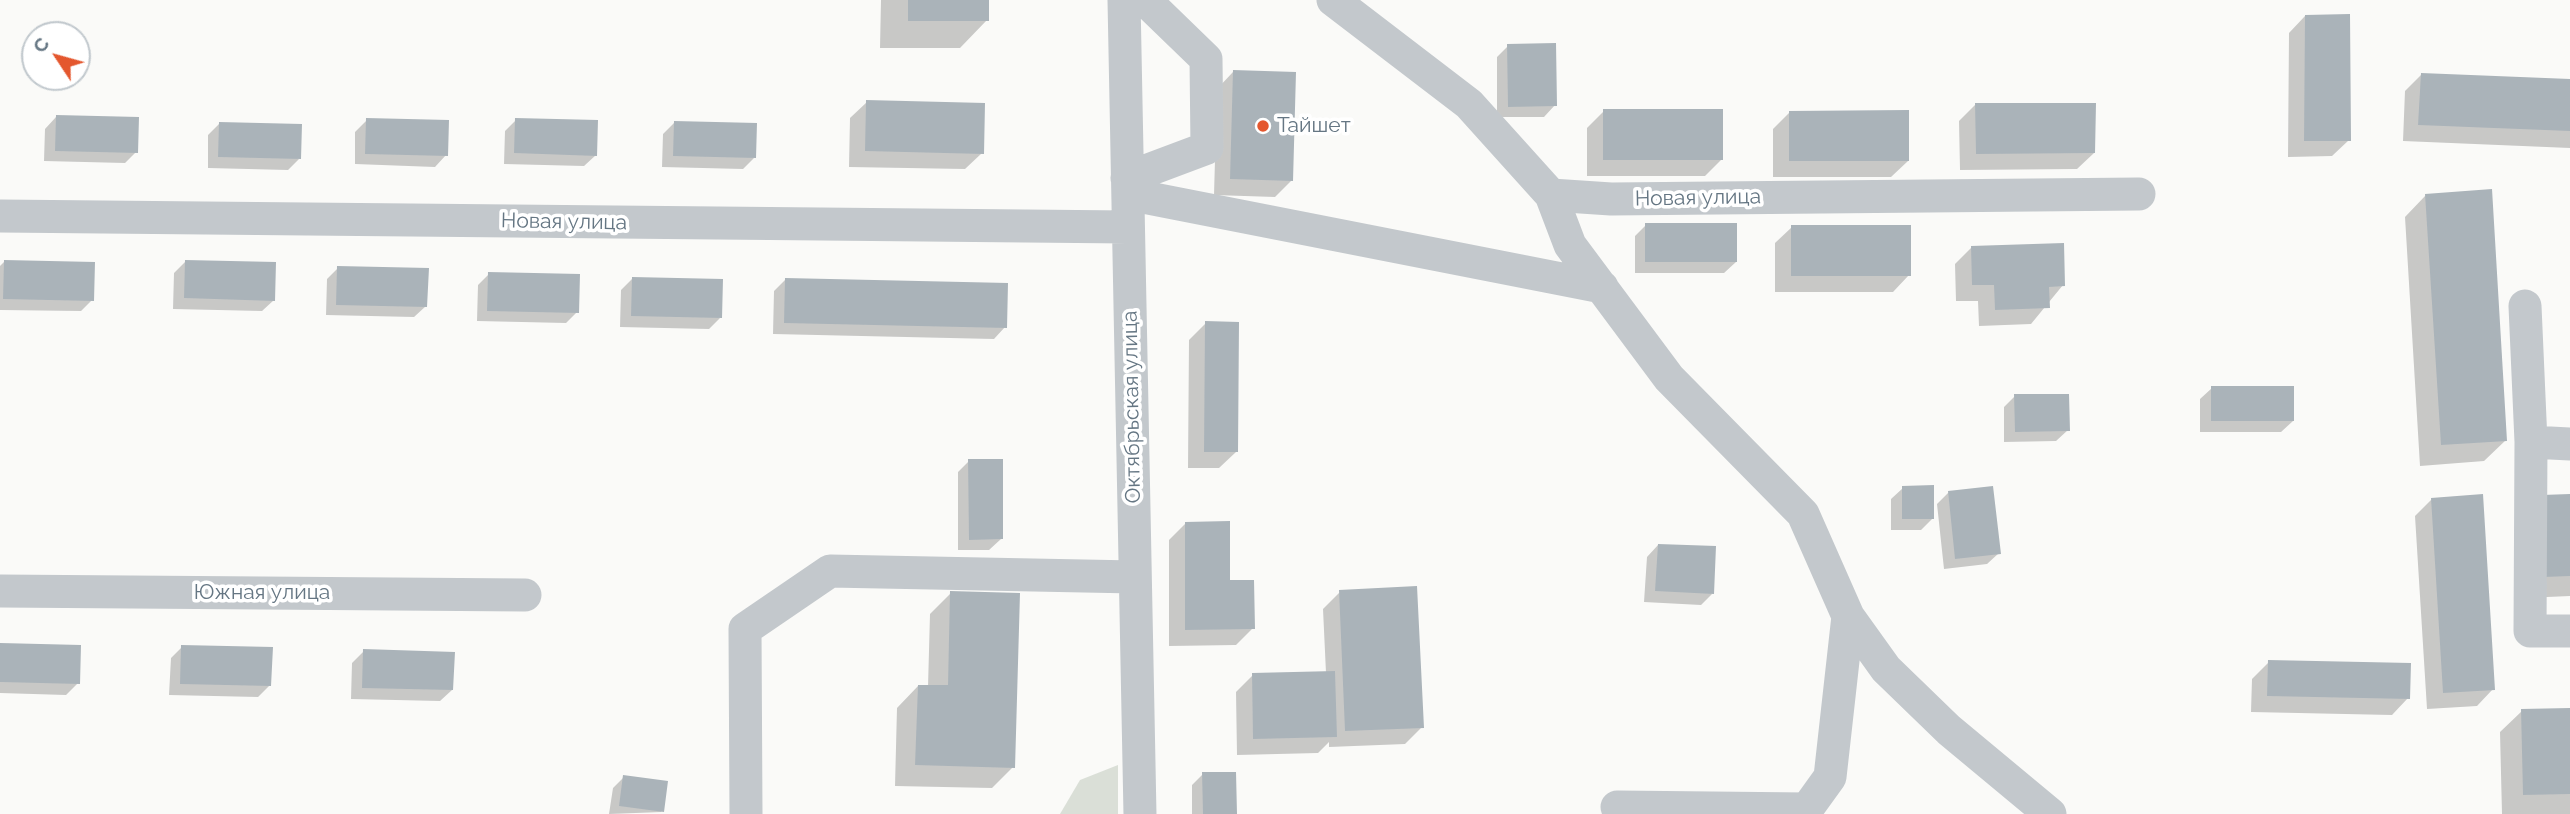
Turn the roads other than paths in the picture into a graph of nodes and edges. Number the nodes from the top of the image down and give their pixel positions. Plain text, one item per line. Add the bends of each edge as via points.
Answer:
1 (1124, 0) edge
2 (1145, 0) edge
3 (1333, 0) edge
4 (1127, 186) junction
5 (2139, 194) dead end
6 (1551, 195) junction
7 (0, 216) edge
8 (1129, 227) junction
9 (1602, 287) junction
10 (2525, 306) dead end
11 (2531, 442) junction
12 (2570, 444) edge
13 (1135, 577) junction
14 (0, 591) edge
15 (525, 595) dead end
16 (1847, 616) junction
17 (2570, 631) edge
18 (1830, 777) junction
19 (1617, 807) dead end
20 (746, 814) edge
21 (1140, 814) edge
22 (1826, 814) edge
23 (2050, 814) edge

1 - 4 street, Октябрьская улица
2 - 4 street via 1206,59 1207,148
3 - 6 street via 1469,104
4 - 8 street, Октябрьская улица
4 - 9 street
5 - 6 street, Новая улица via 1611,199
6 - 9 street via 1570,245
7 - 8 street, Новая улица
8 - 13 street, Октябрьская улица
9 - 16 street via 1669,378 1803,514
10 - 11 street
11 - 12 street
11 - 17 street via 2530,631
13 - 20 street via 830,571 745,629
13 - 21 street, Октябрьская улица
14 - 15 street, Южная улица
16 - 18 street
16 - 23 street via 1895,678
18 - 19 street via 1807,809
18 - 22 street

